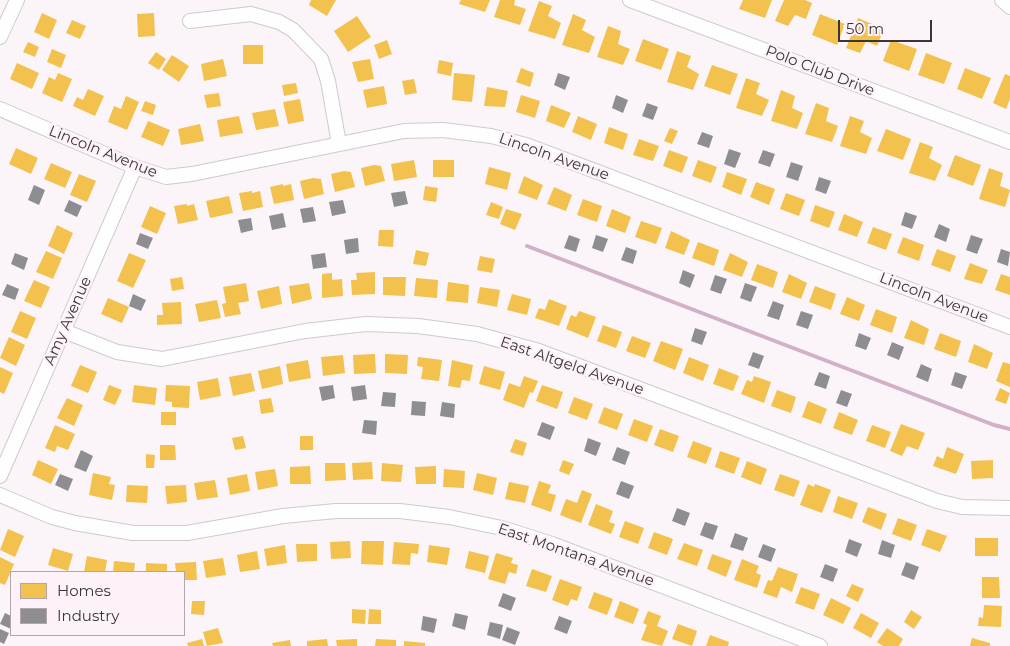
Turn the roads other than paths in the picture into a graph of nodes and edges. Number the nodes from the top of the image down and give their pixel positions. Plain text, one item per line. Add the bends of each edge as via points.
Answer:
1 (17, 0) edge
2 (630, 0) edge
3 (1002, 0) edge
4 (1010, 7) edge
5 (190, 21) dead end
6 (0, 38) edge
7 (0, 109) edge
8 (1010, 142) edge
9 (339, 144) junction
10 (135, 167) junction
11 (1010, 327) edge
12 (64, 330) junction
13 (0, 476) edge
14 (0, 495) edge
15 (1010, 508) edge
16 (820, 646) edge

1 - 6 street
2 - 8 street, Polo Club Drive
3 - 4 street
5 - 9 street via 251,14 293,30 321,59
7 - 10 street, Lincoln Avenue
9 - 10 street, Lincoln Avenue via 166,177
9 - 11 street, Lincoln Avenue via 429,129 471,132 511,141
10 - 12 street, Amy Avenue
12 - 13 street, Amy Avenue
12 - 15 street, East Altgeld Avenue via 117,352 162,359 305,331 366,324 418,326 477,334 539,351 937,501 962,507
14 - 16 street, East Montana Avenue via 75,524 133,533 187,533 283,516 336,511 400,511 449,517 502,528 552,544

